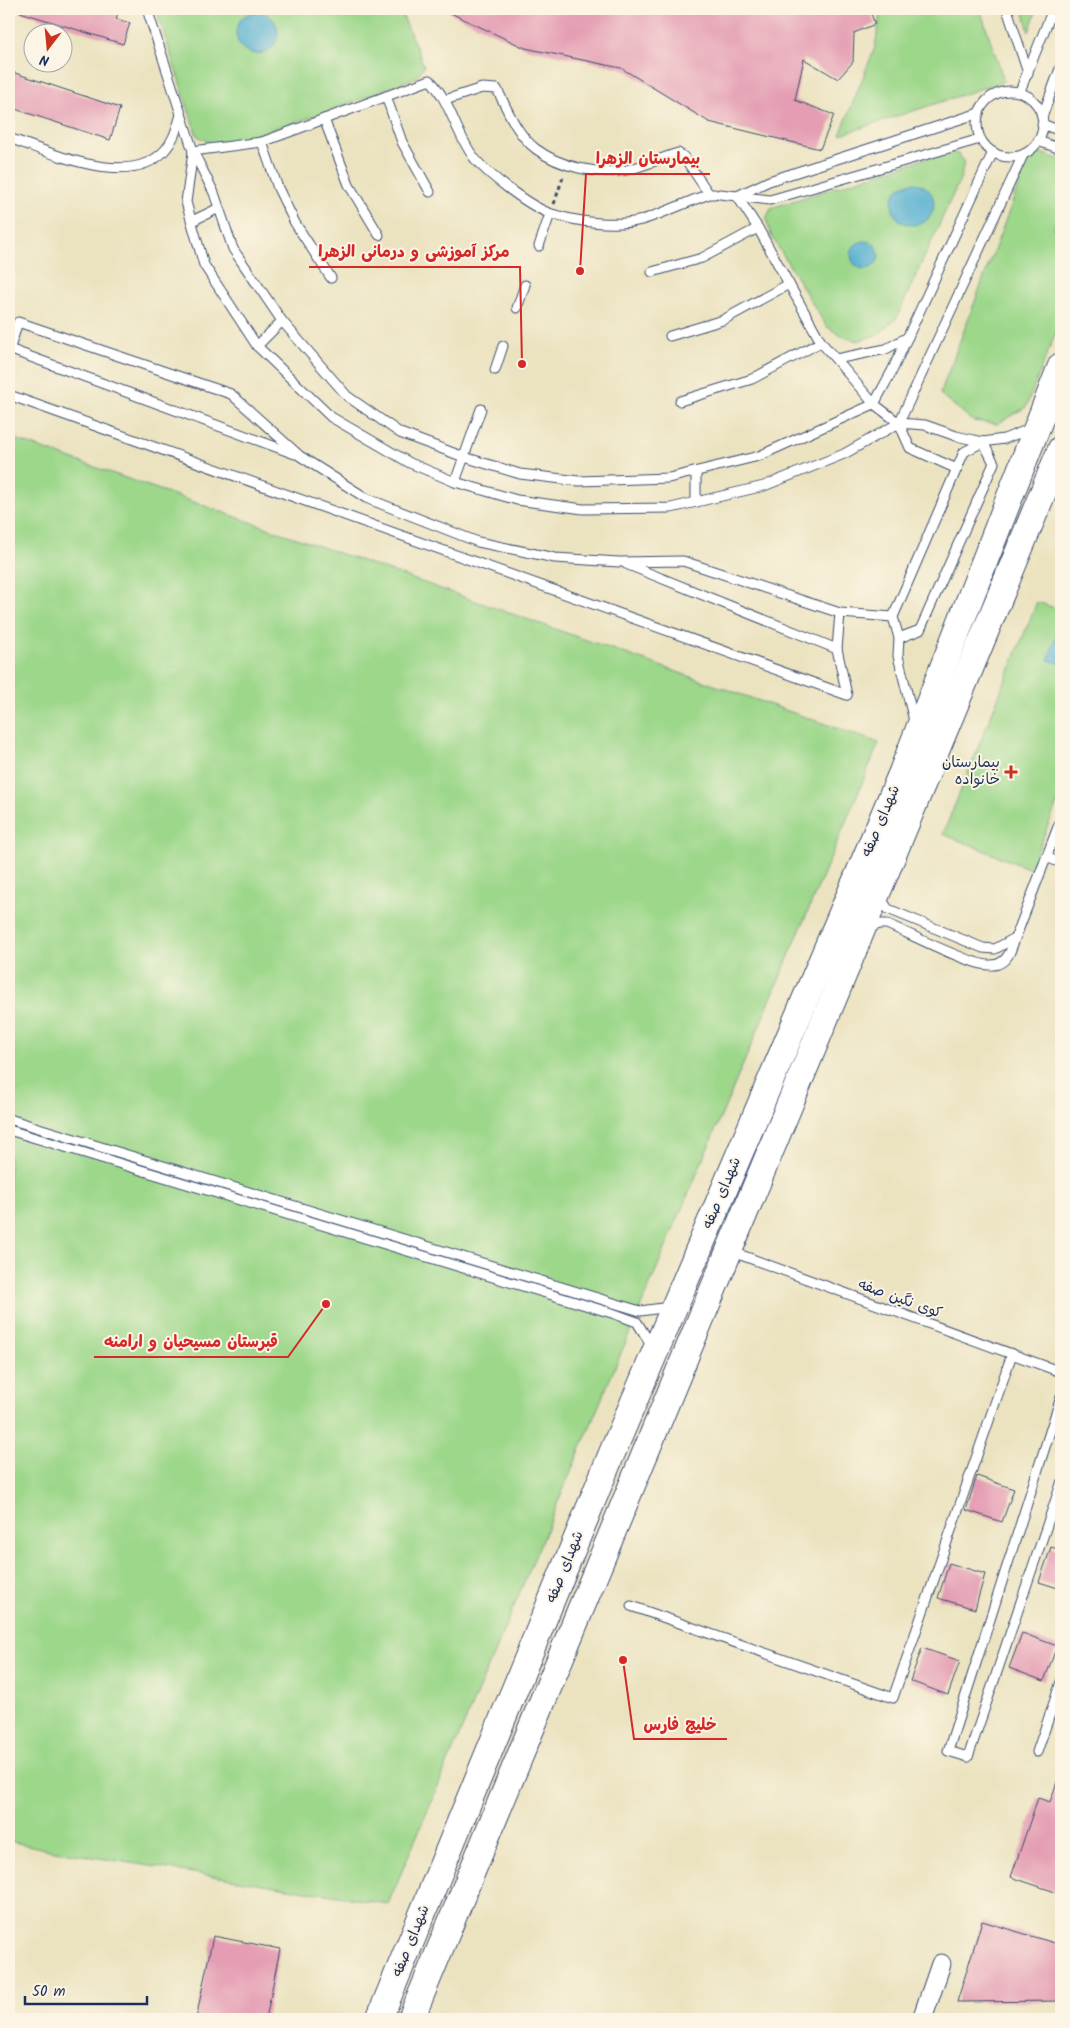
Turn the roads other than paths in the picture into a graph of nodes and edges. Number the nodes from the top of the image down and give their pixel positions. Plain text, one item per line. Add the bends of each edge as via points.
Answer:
1 (148, 9) edge
2 (1008, 9) edge
3 (1053, 9) edge
4 (1061, 66) edge
5 (1028, 73) junction
6 (1020, 91) junction
7 (386, 96) junction
8 (444, 100) junction
9 (979, 113) junction
10 (181, 114) junction
11 (324, 119) junction
12 (1042, 121) junction
13 (1061, 131) edge
14 (9, 138) edge
15 (980, 139) junction
16 (1038, 141) junction
17 (262, 142) junction
18 (1061, 149) edge
19 (193, 151) junction
20 (993, 152) junction
21 (1022, 154) junction
22 (430, 192) dead end
23 (714, 194) junction
24 (737, 196) junction
25 (219, 208) junction
26 (550, 214) junction
27 (192, 221) junction
28 (758, 228) junction
29 (379, 235) dead end
30 (539, 246) dead end
31 (652, 272) dead end
32 (331, 278) dead end
33 (788, 284) junction
34 (525, 285) dead end
35 (517, 308) dead end
36 (282, 321) junction
37 (670, 336) dead end
38 (908, 338) junction
39 (821, 342) junction
40 (257, 346) junction
41 (503, 346) dead end
42 (9, 350) edge
43 (836, 359) junction
44 (1061, 366) edge
45 (495, 370) dead end
46 (9, 395) edge
47 (680, 401) dead end
48 (874, 404) junction
49 (481, 409) dead end
50 (899, 423) junction
51 (1037, 426) junction
52 (983, 442) junction
53 (1061, 449) edge
54 (300, 456) junction
55 (464, 457) junction
56 (957, 469) junction
57 (696, 472) junction
58 (455, 482) junction
59 (696, 502) junction
60 (621, 562) junction
61 (840, 613) junction
62 (893, 617) junction
63 (899, 638) junction
64 (837, 649) junction
65 (917, 732) junction
66 (1061, 819) edge
67 (1046, 857) junction
68 (1061, 863) edge
69 (879, 892) junction
70 (862, 933) junction
71 (1015, 938) junction
72 (9, 1119) edge
73 (9, 1130) edge
74 (730, 1251) junction
75 (675, 1305) junction
76 (655, 1351) junction
77 (1012, 1354) junction
78 (1061, 1372) edge
79 (1061, 1397) edge
80 (1061, 1484) edge
81 (562, 1575) junction
82 (591, 1586) junction
83 (632, 1606) dead end
84 (1061, 1682) edge
85 (1037, 1752) dead end
86 (940, 1964) dead end
87 (379, 2019) edge
88 (411, 2019) edge
89 (922, 2019) edge

1 - 10 lane
2 - 5 lane
3 - 5 lane
4 - 12 lane
5 - 6 lane
6 - 9 lane via 1005,90 994,94
6 - 12 lane via 1035,100
7 - 8 lane via 430,80
7 - 11 lane
7 - 22 lane via 402,142
8 - 23 lane via 482,88 497,89 512,121 535,149 567,166 626,170 678,153
8 - 26 lane via 475,159 511,191
9 - 15 lane via 976,119
9 - 24 lane via 769,181
10 - 14 lane via 174,136 165,150 144,165 114,169
10 - 19 lane
11 - 17 lane
11 - 29 lane via 349,185
12 - 13 lane
12 - 16 lane
15 - 20 lane
15 - 24 lane via 770,200
16 - 18 lane
16 - 21 lane
17 - 19 lane
17 - 32 lane via 278,188 295,223
19 - 25 lane
19 - 27 lane via 186,202
20 - 21 lane via 1008,158
20 - 38 lane
21 - 50 lane
23 - 24 lane
23 - 26 lane via 640,220 606,223
24 - 28 lane
25 - 27 lane
25 - 36 lane via 233,249
26 - 30 lane
27 - 40 lane via 204,265
28 - 31 lane via 702,258
28 - 33 lane
33 - 37 lane via 723,320
33 - 39 lane
34 - 35 lane
36 - 40 lane
36 - 55 lane via 347,396 400,433
38 - 43 lane via 886,349
38 - 48 lane
39 - 43 lane
39 - 47 lane via 752,380
40 - 58 lane via 331,417 410,463
41 - 45 lane
42 - 54 lane
42 - 54 lane via 18,322 231,394
43 - 48 lane
44 - 51 main road, شهدای صفه
46 - 64 lane via 847,695
48 - 50 lane
48 - 57 lane via 759,456
49 - 55 lane
50 - 52 lane via 925,424
50 - 56 lane via 910,448
50 - 59 lane via 844,454 764,486
51 - 52 lane via 1004,439
51 - 65 main road, شهدای صفه
52 - 56 lane via 964,452
52 - 63 lane via 994,464 920,630
53 - 69 main road, شهدای صفه
54 - 60 lane via 366,498 478,542 554,558
55 - 57 lane via 520,474 579,481 669,478
55 - 58 lane
56 - 62 lane
57 - 59 lane
58 - 59 lane via 516,500 583,509 671,508
60 - 61 lane via 683,561
60 - 64 lane
61 - 62 lane
61 - 64 lane
62 - 63 lane
63 - 65 lane via 898,656
65 - 75 main road, شهدای صفه
66 - 67 lane
67 - 68 lane
67 - 71 lane
69 - 70 main road, شهدای صفه
69 - 71 lane via 888,909 983,948 995,949
70 - 71 lane via 872,926 887,924 990,966 1006,959
70 - 74 main road, شهدای صفه
72 - 75 lane via 640,1311
73 - 76 lane via 615,1314 637,1322
74 - 77 lane, کوی نگین صفه
74 - 82 main road, شهدای صفه
75 - 76 main road, شهدای صفه
76 - 81 main road, شهدای صفه
77 - 78 lane, کوی نگین صفه
77 - 83 lane via 893,1698
79 - 80 lane via 948,1750 968,1757
81 - 82 main road
81 - 87 main road, شهدای صفه
82 - 88 main road, شهدای صفه
84 - 85 lane
86 - 89 street

